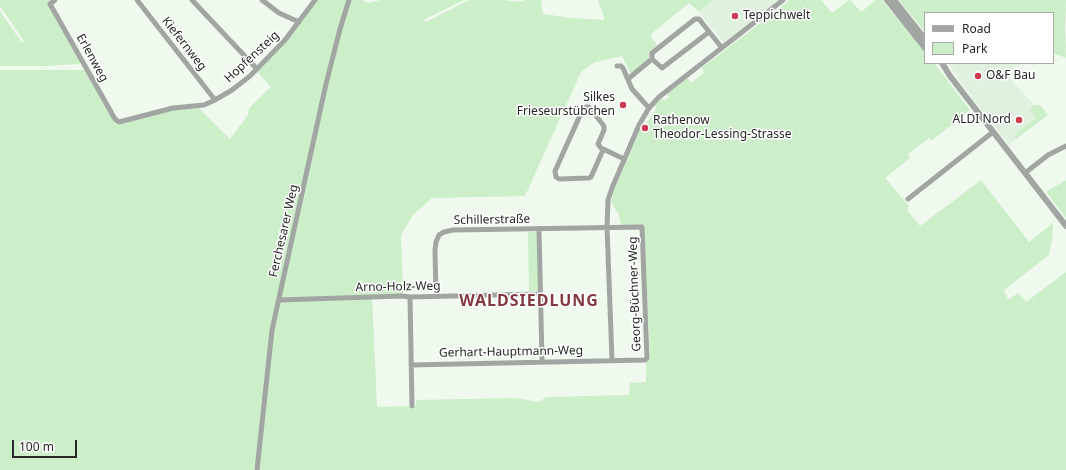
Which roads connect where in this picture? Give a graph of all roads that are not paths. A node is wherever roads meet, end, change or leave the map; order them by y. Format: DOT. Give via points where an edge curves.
graph roads {
  1 [pos="55,0"];
  2 [pos="138,0"];
  3 [pos="192,0"];
  4 [pos="262,0"];
  5 [pos="315,0"];
  6 [pos="349,0"];
  7 [pos="783,0"];
  8 [pos="887,0"];
  9 [pos="894,0"];
  10 [pos="299,22"];
  11 [pos="709,32"];
  12 [pos="924,38"];
  13 [pos="924,47"];
  14 [pos="722,48"];
  15 [pos="652,59"];
  16 [pos="939,64"];
  17 [pos="942,64"];
  18 [pos="617,66"];
  19 [pos="257,69"];
  20 [pos="946,71"];
  21 [pos="628,79"];
  22 [pos="215,100"];
  23 [pos="649,108"];
  24 [pos="116,121"];
  25 [pos="993,132"];
  26 [pos="1066,146"];
  27 [pos="603,150"];
  28 [pos="624,159"];
  29 [pos="1025,173"];
  30 [pos="908,199"];
  31 [pos="1066,226"];
  32 [pos="607,227"];
  33 [pos="539,229"];
  34 [pos="540,294"];
  35 [pos="436,296"];
  36 [pos="410,297"];
  37 [pos="279,300"];
  38 [pos="612,360"];
  39 [pos="542,362"];
  40 [pos="411,365"];
  41 [pos="412,406"];
  42 [pos="257,470"];
  1 -- 24 [label="street, Erlenweg" via="50,4"];
  2 -- 22 [label="street, Kiefernweg"];
  3 -- 19 [label="street"];
  4 -- 10 [label="street" via="279,13"];
  5 -- 10 [label="street, Hopfensteig"];
  6 -- 37 [label="street, Ferchesarer Weg" via="326,84"];
  7 -- 14 [label="street"];
  8 -- 13 [label="street"];
  9 -- 12 [label="street"];
  10 -- 19 [label="street, Hopfensteig"];
  11 -- 14 [label="street"];
  11 -- 15 [label="street" via="662,68"];
  11 -- 15 [label="street" via="699,19 695,18 652,52"];
  14 -- 23 [label="street" via="659,97"];
  15 -- 21 [label="street"];
  16 -- 20 [label="street"];
  17 -- 20 [label="street"];
  18 -- 21 [label="street" via="622,66"];
  19 -- 22 [label="street, Hopfensteig" via="242,83"];
  20 -- 25 [label="street"];
  21 -- 23 [label="street" via="632,89"];
  22 -- 24 [label="street, Hopfensteig" via="200,106 172,108"];
  23 -- 28 [label="street"];
  25 -- 29 [label="street"];
  25 -- 30 [label="street"];
  26 -- 29 [label="street" via="1048,155"];
  27 -- 27 [label="street" via="591,177 559,179 556,176 582,111 586,107 589,107 604,126 598,144"];
  27 -- 28 [label="street"];
  28 -- 32 [label="street" via="608,200"];
  29 -- 31 [label="street"];
  32 -- 33 [label="street, Schillerstraße"];
  32 -- 38 [label="street"];
  32 -- 38 [label="street, Georg-Büchner-Weg" via="642,227 648,354 645,360"];
  33 -- 34 [label="street"];
  33 -- 35 [label="street, Schillerstraße" via="453,230 439,235 435,250"];
  34 -- 35 [label="street, Arno-Holz-Weg"];
  34 -- 39 [label="street"];
  35 -- 36 [label="street, Arno-Holz-Weg"];
  36 -- 37 [label="street, Arno-Holz-Weg"];
  36 -- 40 [label="street"];
  37 -- 42 [label="street, Ferchesarer Weg" via="270,340"];
  38 -- 39 [label="street, Gerhart-Hauptmann-Weg"];
  39 -- 40 [label="street, Gerhart-Hauptmann-Weg"];
  40 -- 41 [label="street"];
}
